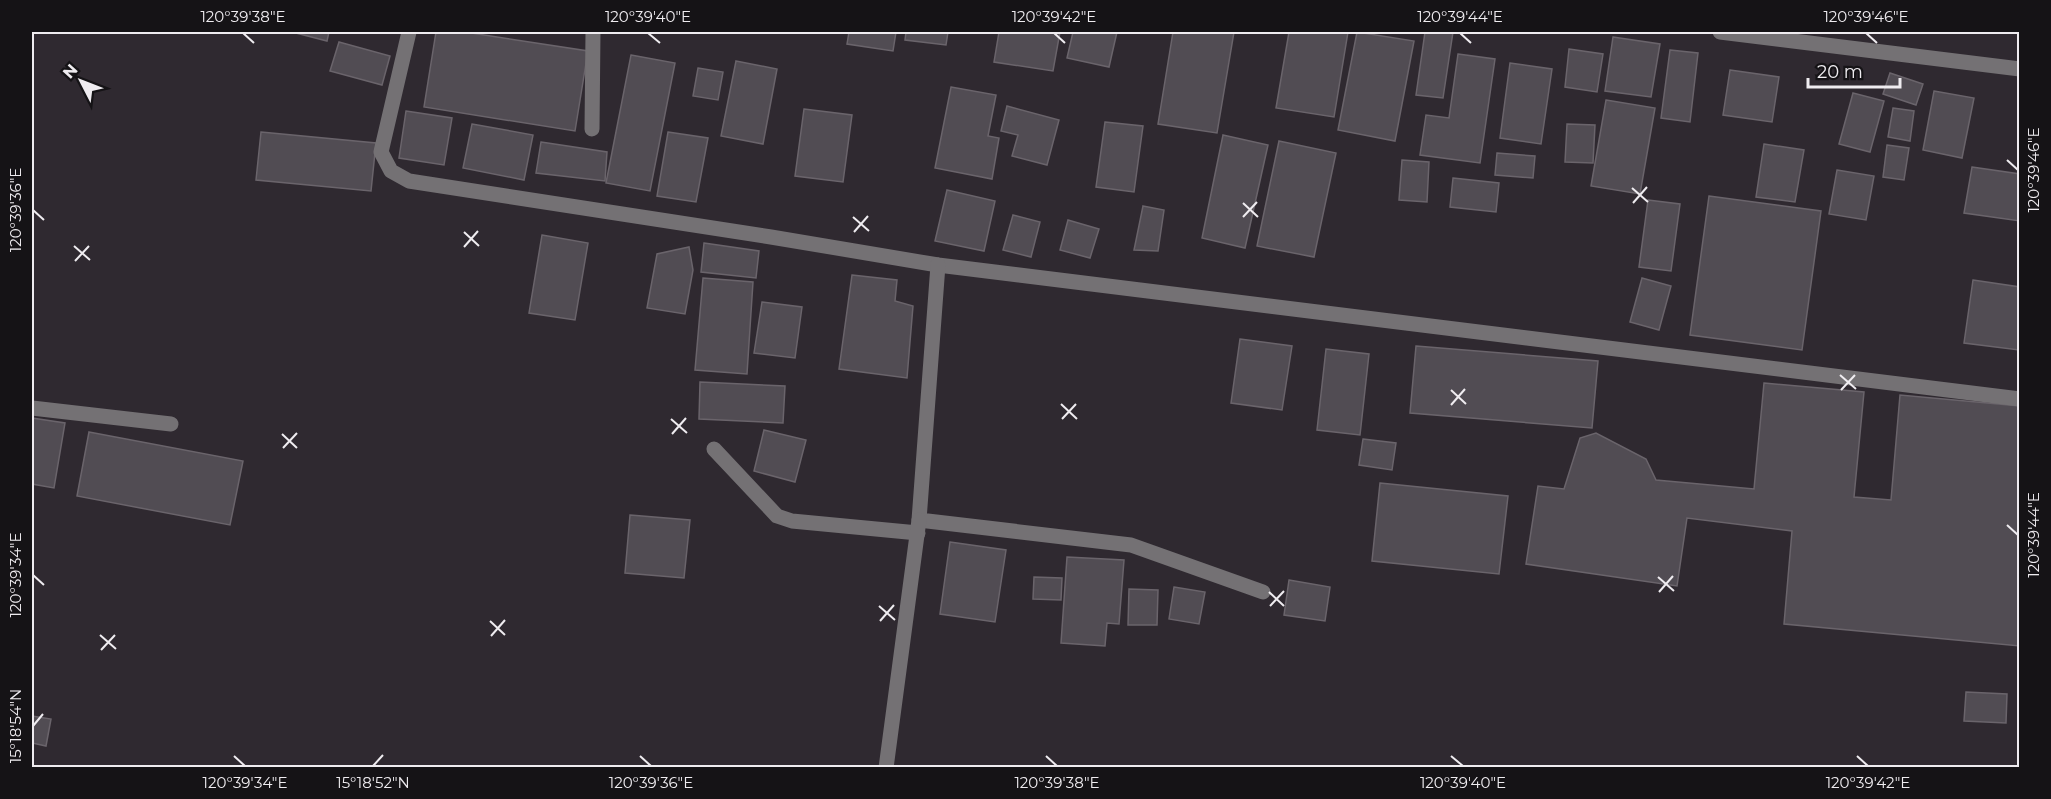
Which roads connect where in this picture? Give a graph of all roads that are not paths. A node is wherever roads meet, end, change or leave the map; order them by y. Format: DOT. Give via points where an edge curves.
graph roads {
  1 [pos="409,32"];
  2 [pos="593,32"];
  3 [pos="1720,32"];
  4 [pos="1759,34"];
  5 [pos="1828,39"];
  6 [pos="2019,69"];
  7 [pos="592,129"];
  8 [pos="938,265"];
  9 [pos="2019,399"];
  10 [pos="32,408"];
  11 [pos="171,424"];
  12 [pos="714,449"];
  13 [pos="918,526"];
  14 [pos="1263,592"];
  15 [pos="886,768"];
  1 -- 8 [label="street" via="381,152 391,171 409,181"];
  2 -- 7 [label="street"];
  3 -- 4 [label="street"];
  4 -- 5 [label="street"];
  5 -- 6 [label="street"];
  8 -- 9 [label="street"];
  8 -- 13 [label="street"];
  10 -- 11 [label="street"];
  12 -- 13 [label="street" via="777,516 792,521"];
  13 -- 14 [label="street" via="1131,545"];
  13 -- 15 [label="street"];
}
